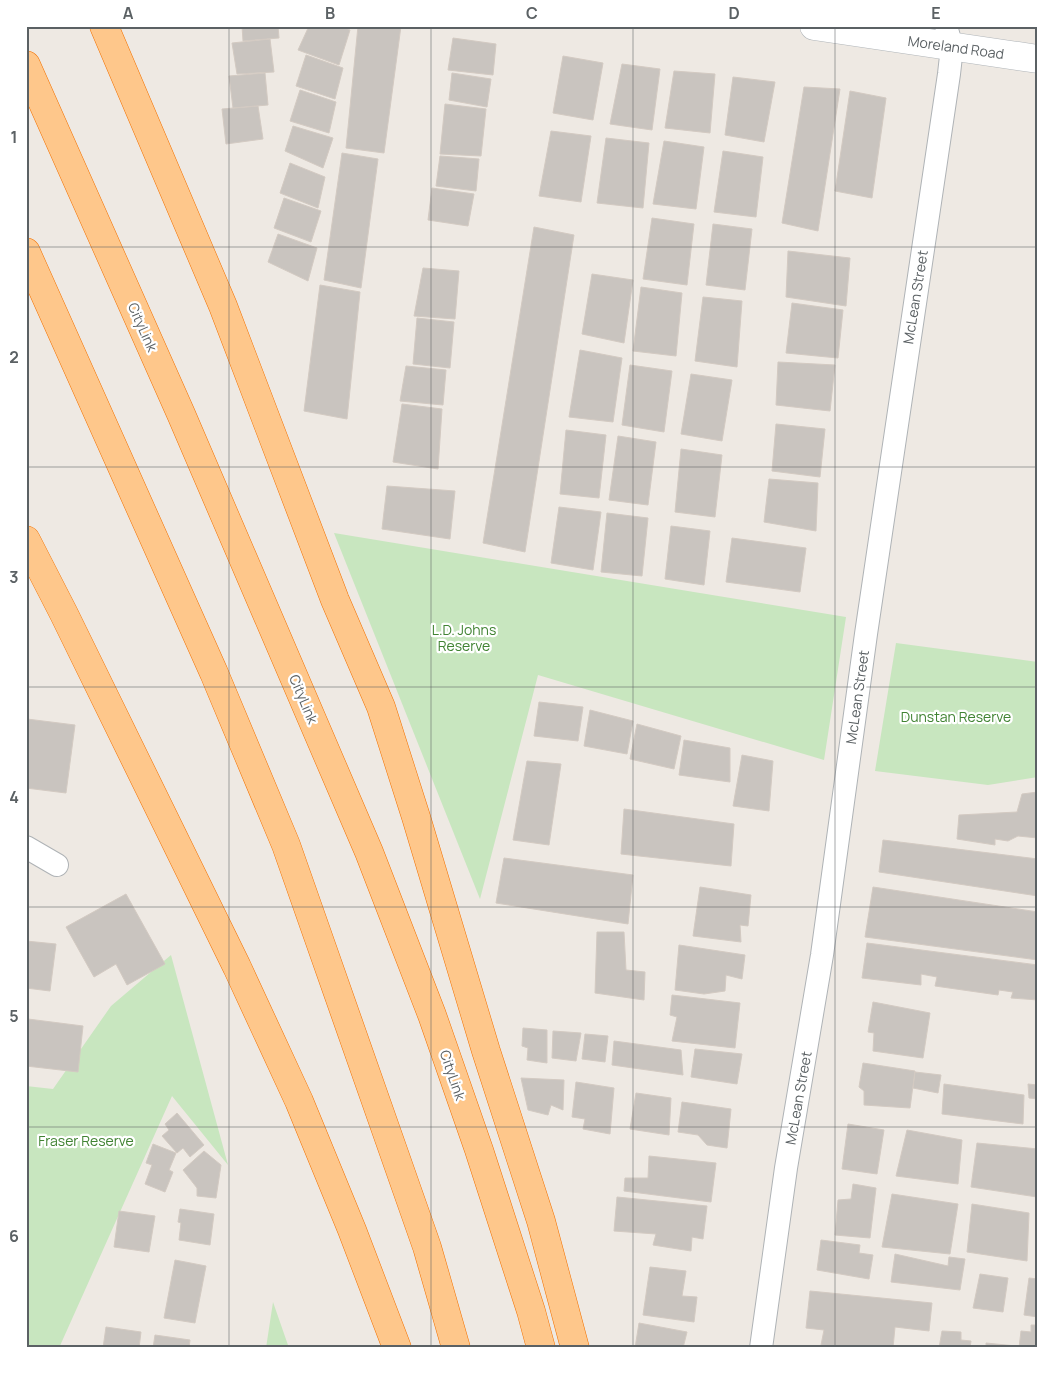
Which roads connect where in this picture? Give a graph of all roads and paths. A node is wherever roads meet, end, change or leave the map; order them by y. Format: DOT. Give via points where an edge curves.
graph roads {
  1 [pos="814,26"];
  2 [pos="111,34"];
  3 [pos="949,36"];
  4 [pos="1038,59"];
  5 [pos="26,65"];
  6 [pos="26,252"];
  7 [pos="26,540"];
  8 [pos="26,847"];
  9 [pos="57,865"];
  10 [pos="397,1348"];
  11 [pos="456,1348"];
  12 [pos="541,1348"];
  13 [pos="575,1348"];
  14 [pos="761,1348"];
  1 -- 3 [label="main road, Moreland Road"];
  2 -- 13 [label="highway" via="223,306 335,600 381,707 541,1221"];
  3 -- 4 [label="main road, Moreland Road"];
  3 -- 14 [label="street, McLean Street" via="949,74 822,955 786,1168"];
  5 -- 12 [label="highway, CityLink" via="181,414 369,852 479,1150"];
  6 -- 11 [label="highway" via="214,673 286,845 427,1247"];
  7 -- 10 [label="highway" via="237,967 299,1101"];
  8 -- 9 [label="street"];
}
